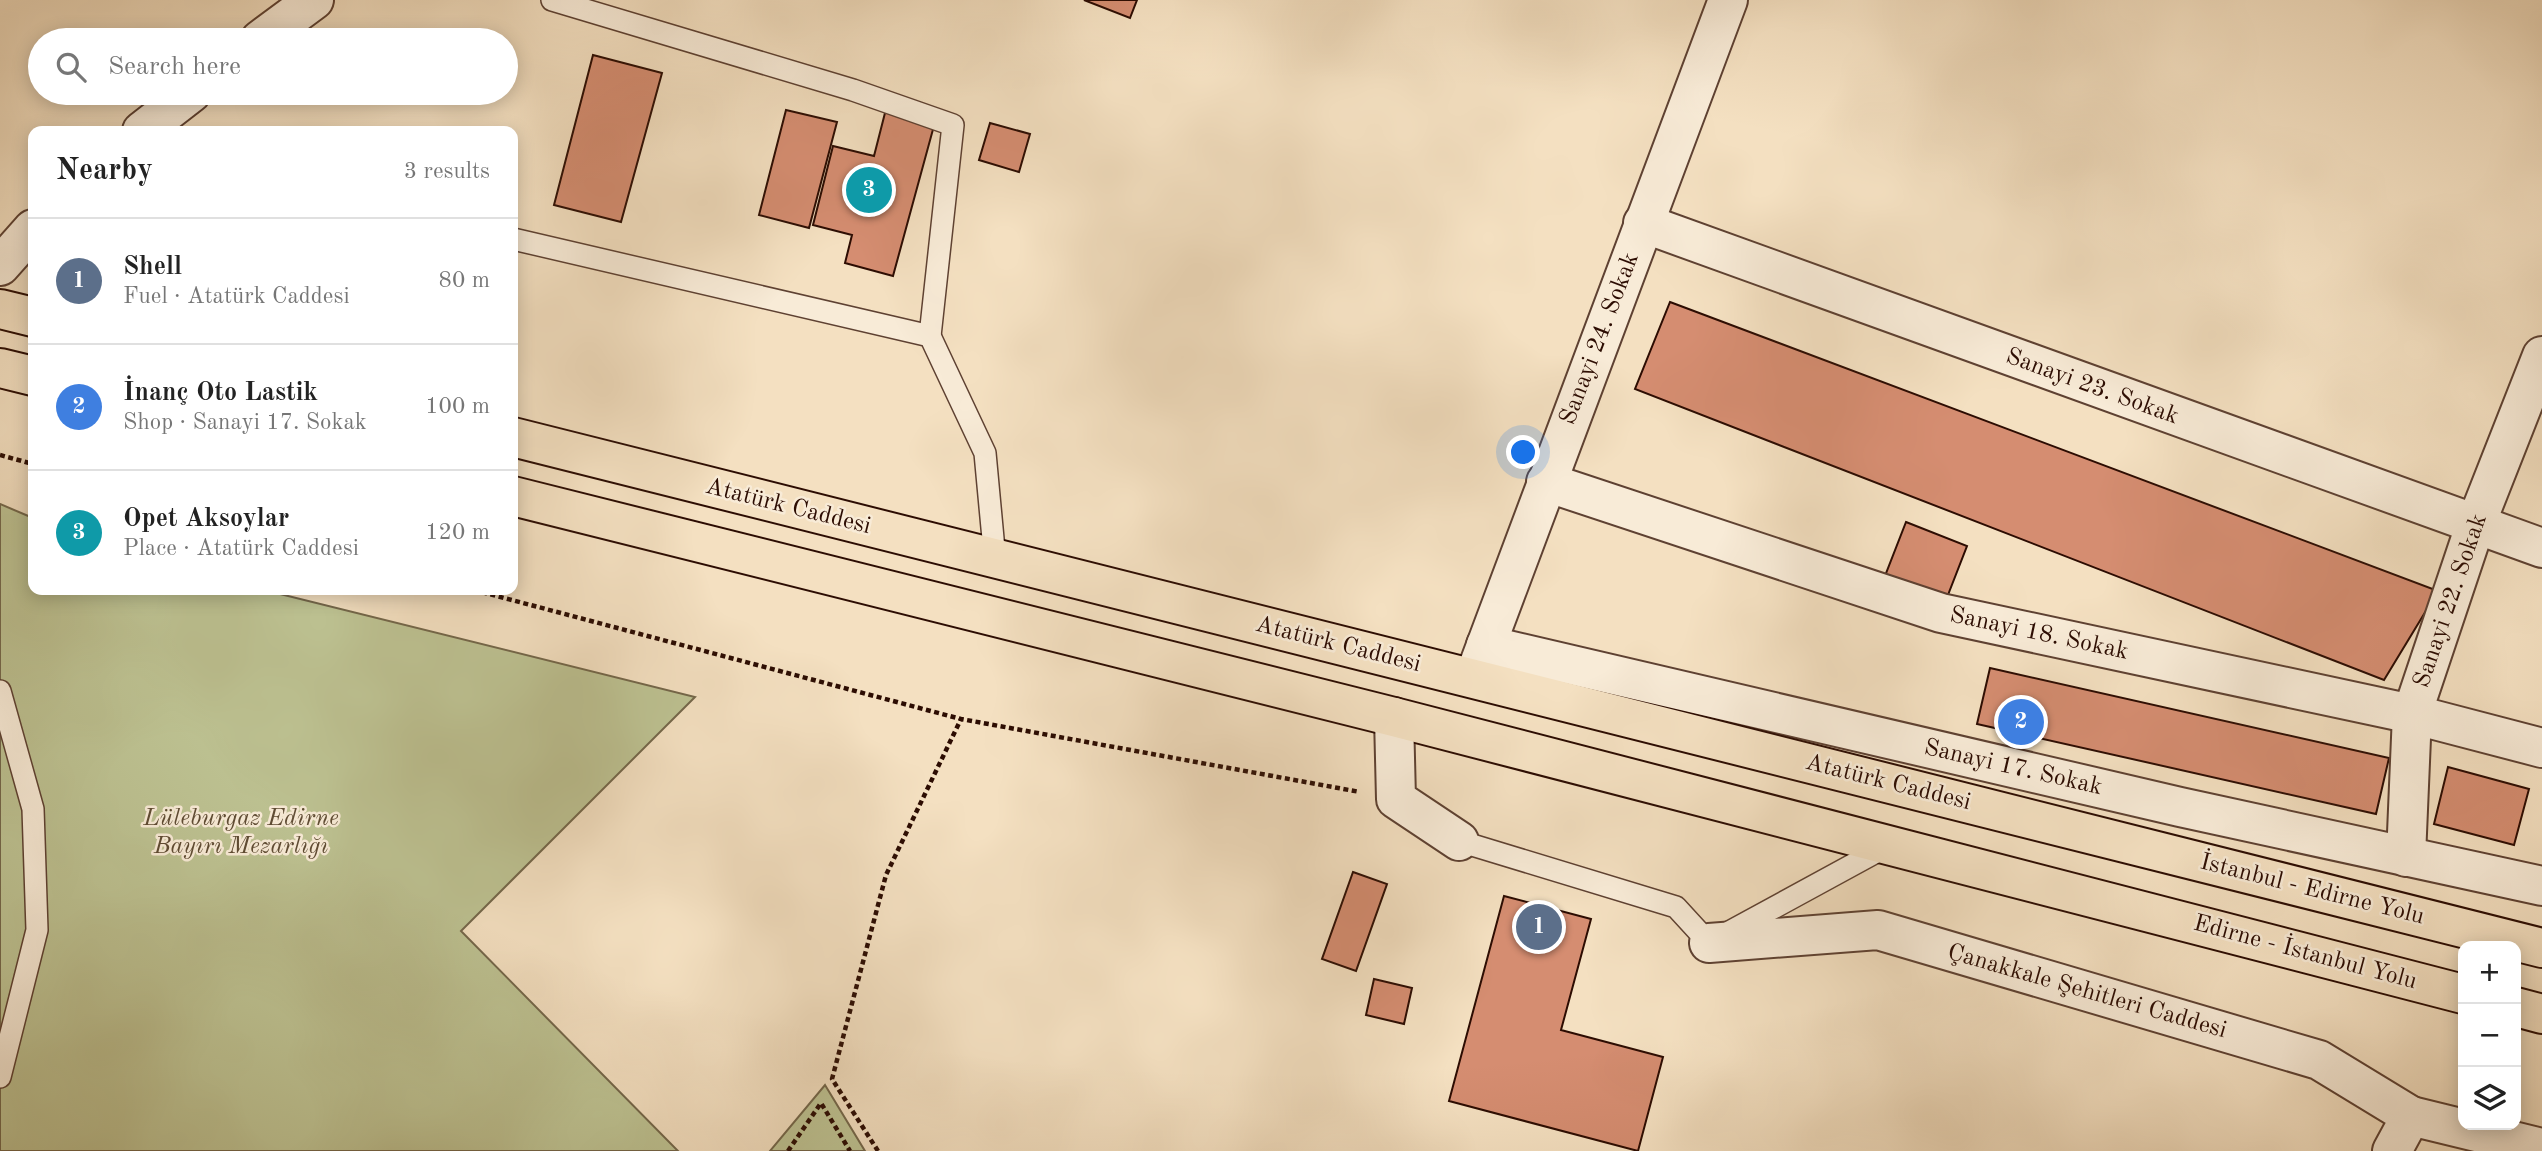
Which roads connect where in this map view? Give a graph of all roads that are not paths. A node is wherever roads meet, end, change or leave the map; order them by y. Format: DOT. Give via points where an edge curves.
graph roads {
  1 [pos="314,0"];
  2 [pos="552,0"];
  3 [pos="1728,0"];
  4 [pos="276,28"];
  5 [pos="176,105"];
  6 [pos="148,126"];
  7 [pos="1643,223"];
  8 [pos="28,235"];
  9 [pos="518,240"];
  10 [pos="0,266"];
  11 [pos="0,309"];
  12 [pos="28,316"];
  13 [pos="930,336"];
  14 [pos="2542,356"];
  15 [pos="0,368"];
  16 [pos="28,375"];
  17 [pos="518,438"];
  18 [pos="1546,482"];
  19 [pos="518,497"];
  20 [pos="2476,526"];
  21 [pos="2542,548"];
  22 [pos="995,560"];
  23 [pos="1480,662"];
  24 [pos="0,691"];
  25 [pos="2412,713"];
  26 [pos="1394,717"];
  27 [pos="2542,748"];
  28 [pos="1459,841"];
  29 [pos="1889,845"];
  30 [pos="2163,852"];
  31 [pos="2406,857"];
  32 [pos="2542,886"];
  33 [pos="1709,943"];
  34 [pos="2542,948"];
  35 [pos="2458,993"];
  36 [pos="2521,1008"];
  37 [pos="2542,1014"];
  38 [pos="0,1077"];
  39 [pos="2411,1116"];
  40 [pos="2542,1148"];
  41 [pos="2392,1151"];
  1 -- 4 [label="street"];
  2 -- 13 [label="lane" via="853,90 953,125"];
  3 -- 7 [label="street, Sanayi 24. Sokak"];
  5 -- 6 [label="street"];
  7 -- 18 [label="street, Sanayi 24. Sokak"];
  7 -- 20 [label="street, Sanayi 23. Sokak"];
  8 -- 10 [label="street"];
  9 -- 13 [label="lane"];
  11 -- 12 [label="highway"];
  13 -- 22 [label="lane" via="985,453"];
  14 -- 20 [label="street, Sanayi 22. Sokak"];
  15 -- 16 [label="highway"];
  17 -- 22 [label="highway, Atatürk Caddesi"];
  18 -- 23 [label="street, Sanayi 24. Sokak"];
  18 -- 25 [label="street, Sanayi 18. Sokak" via="1941,613"];
  19 -- 26 [label="highway"];
  20 -- 21 [label="street, Sanayi 23. Sokak"];
  20 -- 25 [label="street, Sanayi 22. Sokak"];
  22 -- 23 [label="highway, Atatürk Caddesi"];
  23 -- 30 [label="highway, Atatürk Caddesi"];
  23 -- 31 [label="street, Sanayi 17. Sokak"];
  24 -- 38 [label="lane" via="33,809 37,930"];
  25 -- 27 [label="street, Sanayi 18. Sokak"];
  25 -- 31 [label="street, Sanayi 22. Sokak"];
  26 -- 28 [label="street" via="1396,799"];
  26 -- 29 [label="highway"];
  28 -- 33 [label="lane" via="1676,907"];
  29 -- 33 [label="lane"];
  29 -- 35 [label="highway, Edirne - İstanbul Yolu"];
  30 -- 34 [label="highway, İstanbul - Edirne Yolu"];
  31 -- 32 [label="street, Sanayi 17. Sokak"];
  33 -- 39 [label="street, Çanakkale Şehitleri Caddesi" via="1878,930 2319,1060"];
  36 -- 37 [label="highway"];
  39 -- 40 [label="street, Çanakkale Şehitleri Caddesi"];
  39 -- 41 [label="street"];
}
